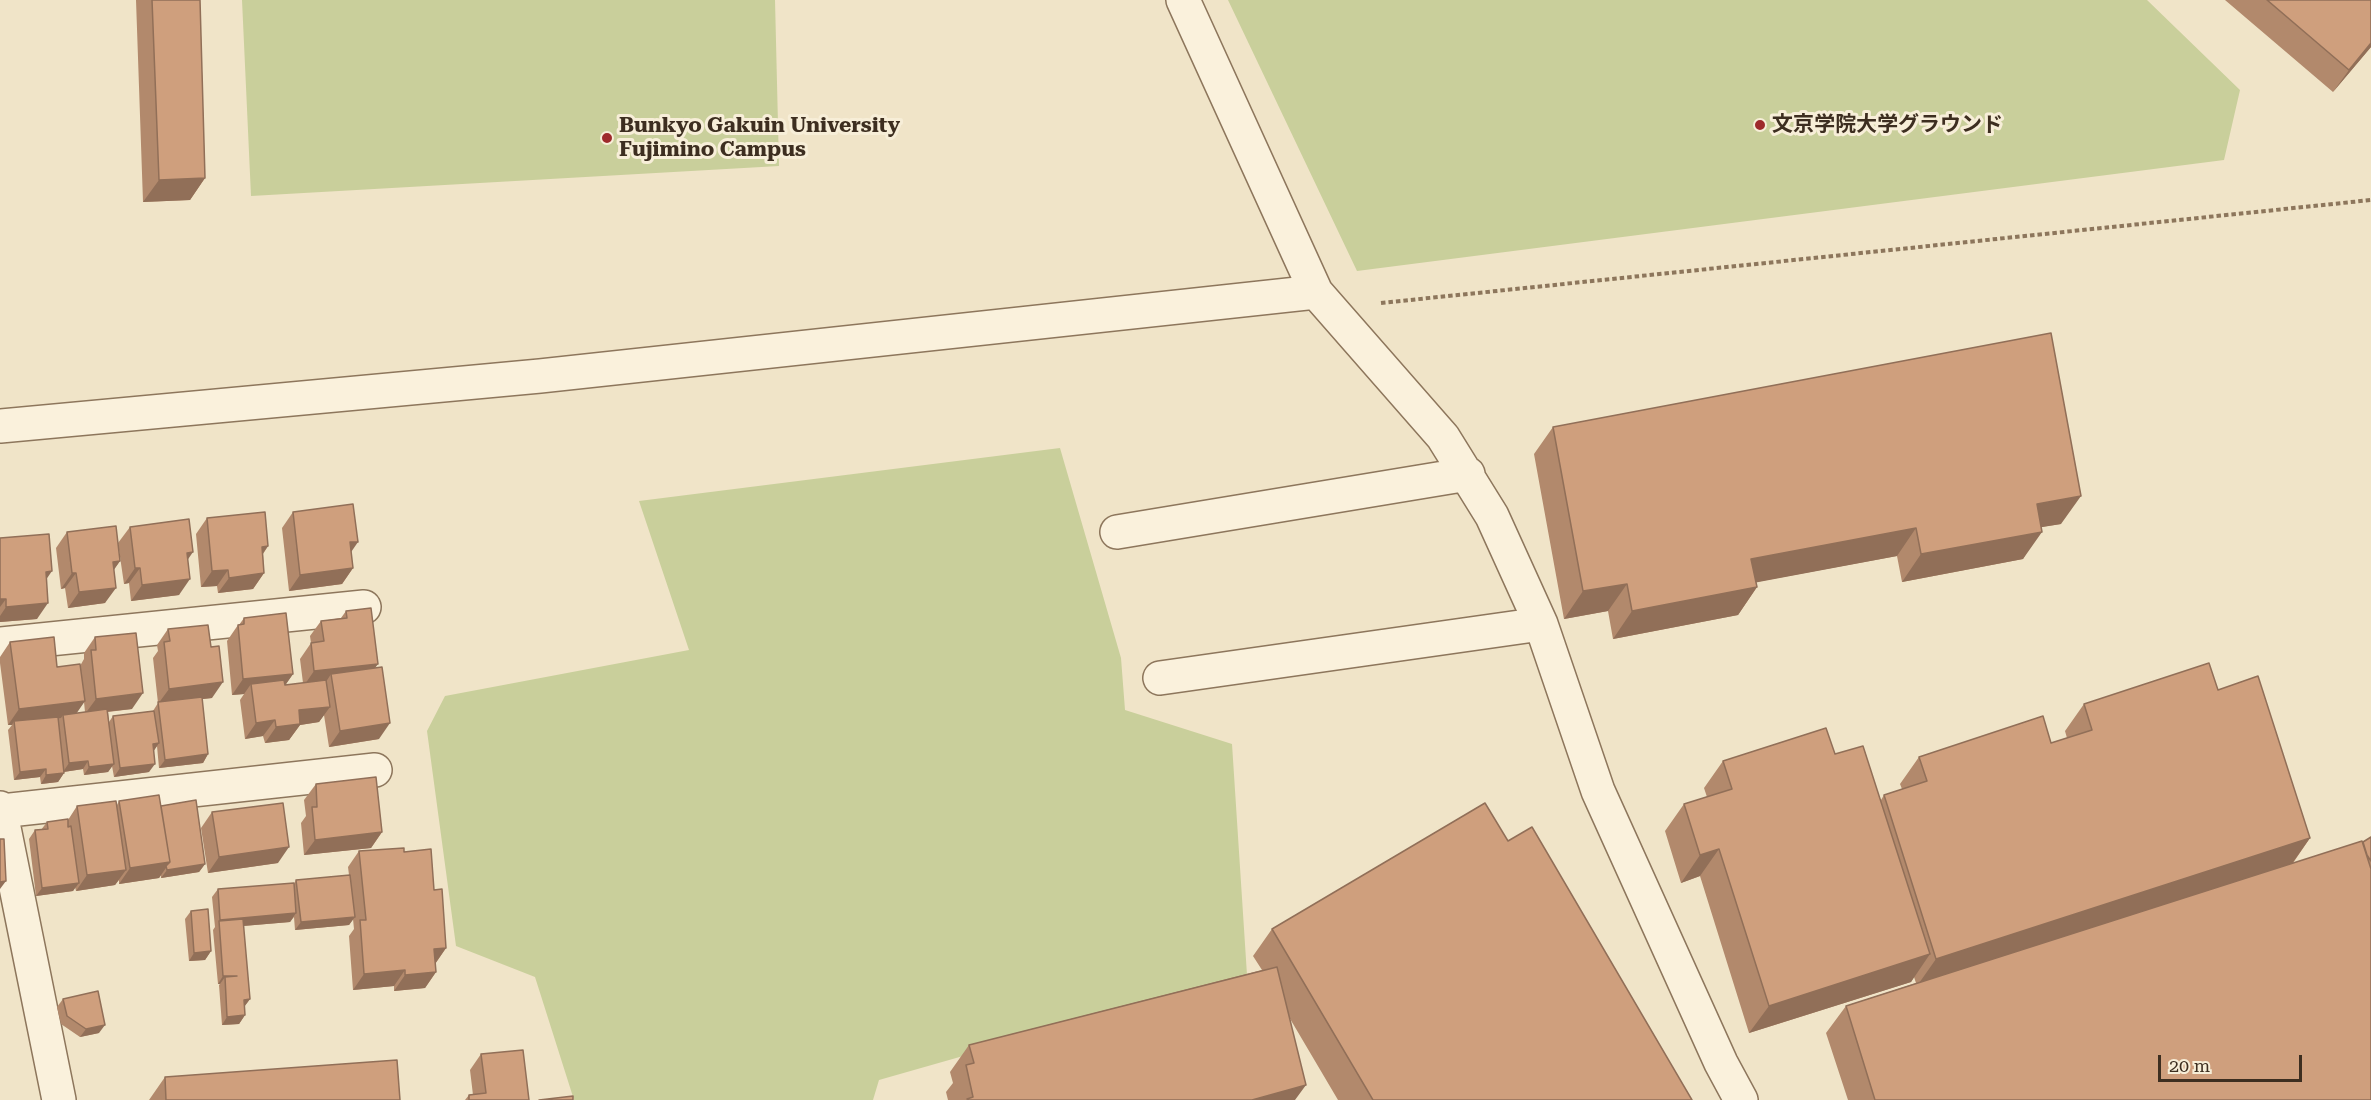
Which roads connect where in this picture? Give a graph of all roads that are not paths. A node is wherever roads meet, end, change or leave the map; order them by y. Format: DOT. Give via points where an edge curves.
graph roads {
  1 [pos="1183,0"];
  2 [pos="1323,300"];
  3 [pos="0,426"];
  4 [pos="1468,474"];
  5 [pos="1117,532"];
  6 [pos="364,607"];
  7 [pos="1540,624"];
  8 [pos="0,644"];
  9 [pos="1160,678"];
  10 [pos="375,770"];
  11 [pos="0,810"];
  12 [pos="60,1100"];
  13 [pos="1741,1100"];
  1 -- 2 [label="street"];
  2 -- 3 [label="street"];
  2 -- 4 [label="street" via="1443,437"];
  4 -- 5 [label="street"];
  4 -- 7 [label="street" via="1507,546"];
  6 -- 8 [label="street"];
  7 -- 9 [label="street"];
  7 -- 13 [label="street" via="1598,791 1720,1063"];
  10 -- 11 [label="street"];
  11 -- 12 [label="street"];
}
